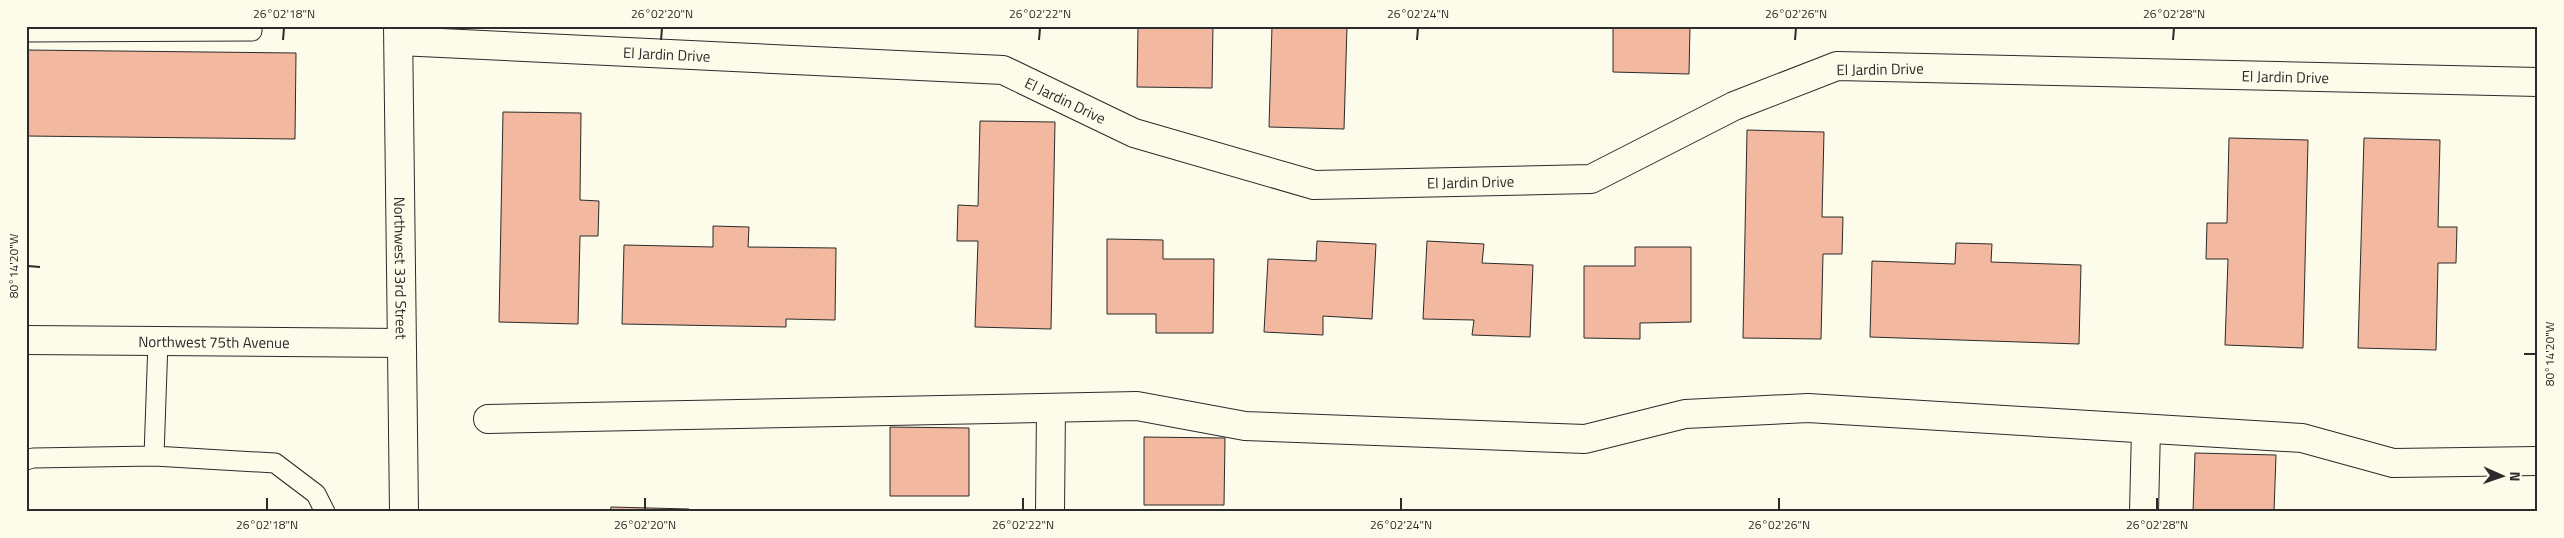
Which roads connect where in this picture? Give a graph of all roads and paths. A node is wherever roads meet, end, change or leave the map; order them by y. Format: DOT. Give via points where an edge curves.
graph roads {
  1 [pos="252,26"];
  2 [pos="128,29"];
  3 [pos="26,32"];
  4 [pos="399,34"];
  5 [pos="2538,82"];
  6 [pos="26,340"];
  7 [pos="158,341"];
  8 [pos="401,343"];
  9 [pos="1051,408"];
  10 [pos="488,419"];
  11 [pos="2146,429"];
  12 [pos="154,456"];
  13 [pos="26,460"];
  14 [pos="2538,462"];
  15 [pos="325,512"];
  16 [pos="404,512"];
  17 [pos="1050,512"];
  18 [pos="2144,512"];
  1 -- 2 [label="lane" via="252,31"];
  2 -- 3 [label="lane"];
  4 -- 5 [label="street, El Jardin Drive" via="1003,70 1134,133 1314,185 1591,179 1734,106 1837,66"];
  4 -- 8 [label="street, Northwest 33rd Street"];
  6 -- 7 [label="street, Northwest 75th Avenue"];
  7 -- 8 [label="street, Northwest 75th Avenue"];
  7 -- 12 [label="lane"];
  8 -- 16 [label="street, Northwest 33rd Street"];
  9 -- 10 [label="street"];
  9 -- 11 [label="street" via="1137,406 1245,426 1585,439 1685,414 1808,408"];
  9 -- 17 [label="street"];
  11 -- 14 [label="street" via="2302,438 2393,463"];
  11 -- 18 [label="street"];
  12 -- 13 [label="lane"];
  12 -- 15 [label="lane" via="275,463 316,494"];
}
